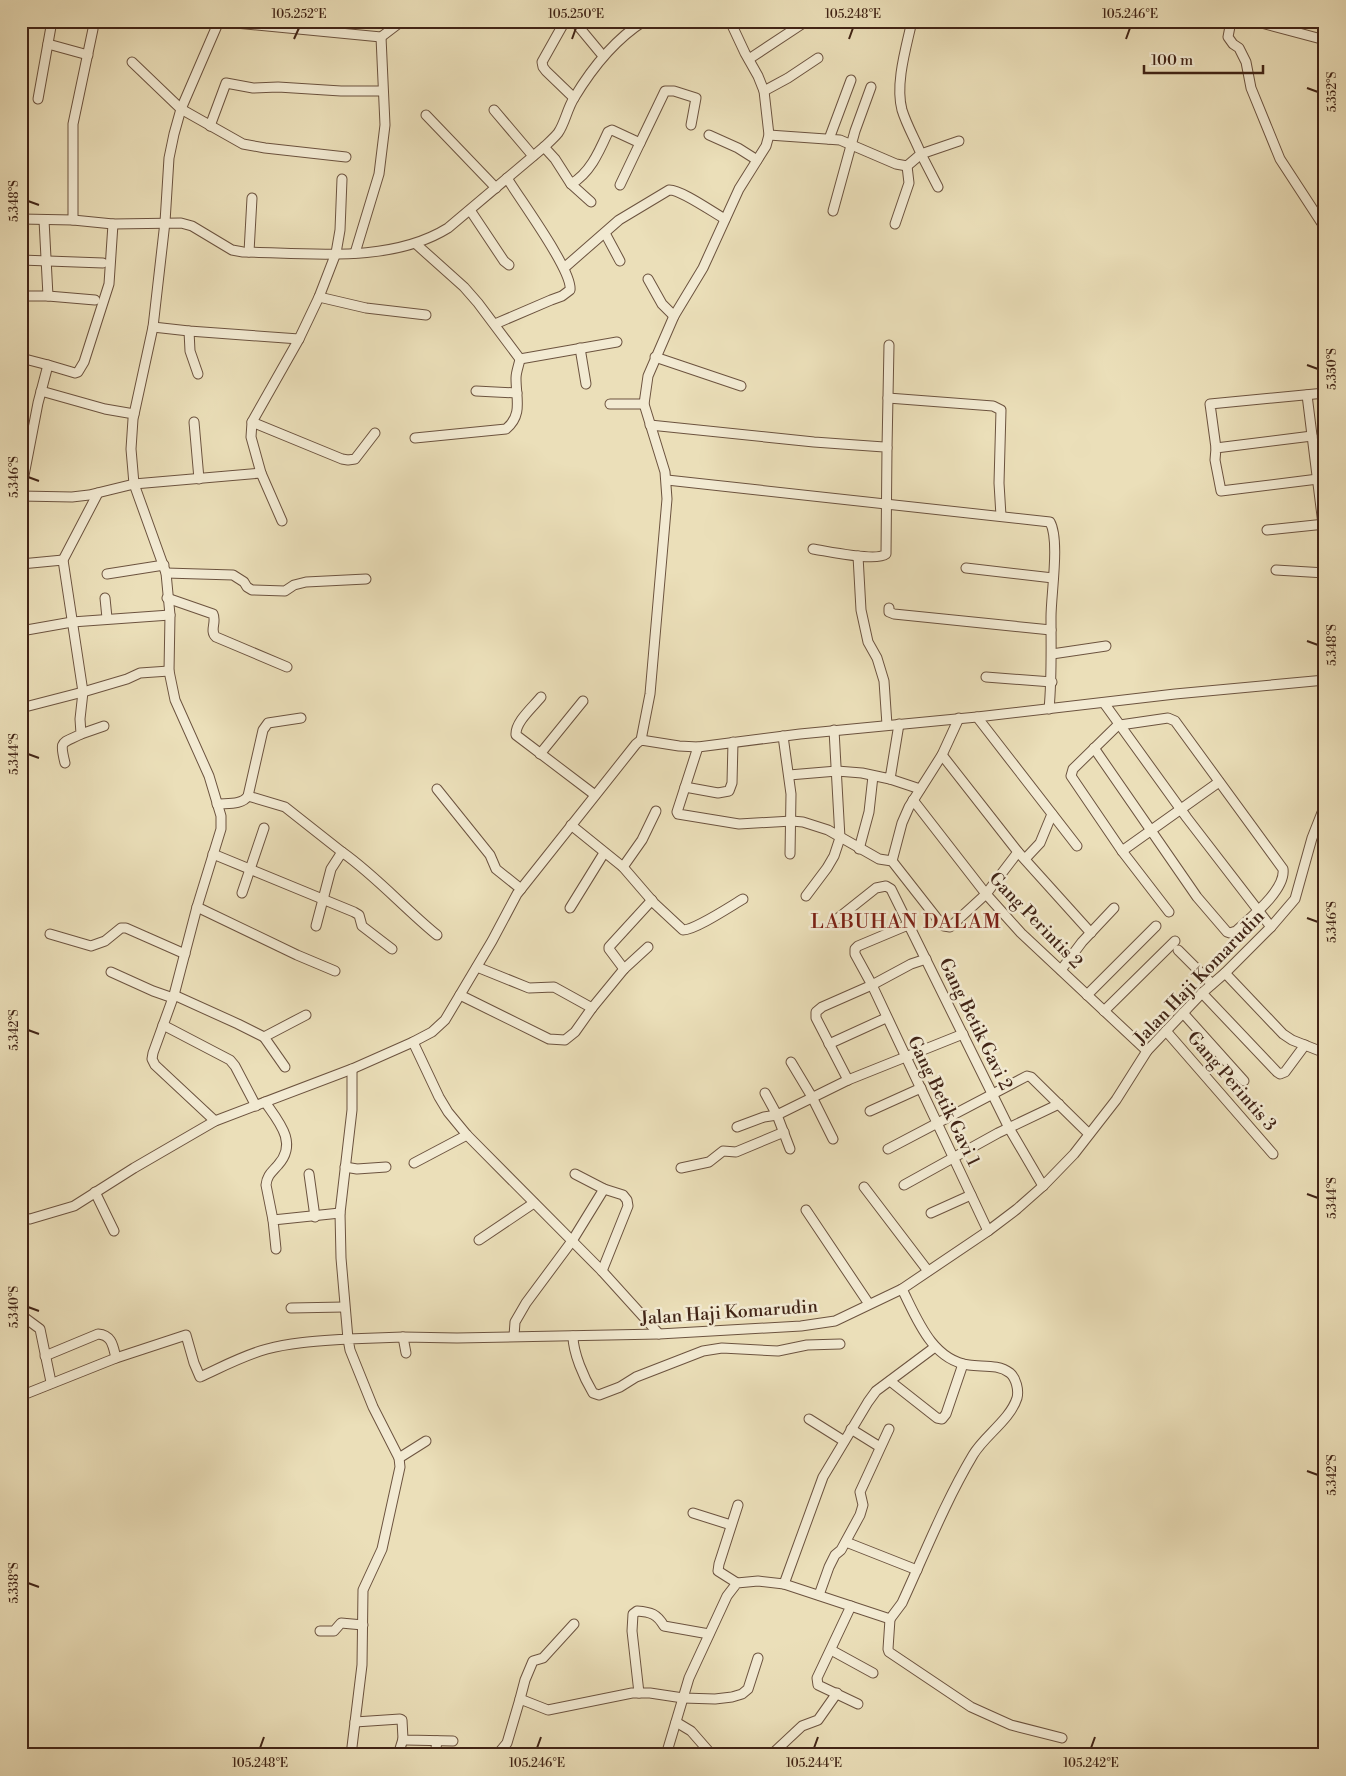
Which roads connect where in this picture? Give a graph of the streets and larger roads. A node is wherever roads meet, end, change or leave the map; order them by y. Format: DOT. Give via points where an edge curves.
graph roads {
  1 [pos="52,21"];
  2 [pos="89,21"];
  3 [pos="402,21"];
  4 [pos="565,21"];
  5 [pos="574,21"];
  6 [pos="644,21"];
  7 [pos="730,21"];
  8 [pos="912,21"];
  9 [pos="1231,21"];
  10 [pos="1254,21"];
  11 [pos="218,22"];
  12 [pos="805,22"];
  13 [pos="1278,24"];
  14 [pos="381,37"];
  15 [pos="1325,40"];
  16 [pos="48,44"];
  17 [pos="88,55"];
  18 [pos="603,56"];
  19 [pos="818,58"];
  20 [pos="749,60"];
  21 [pos="132,62"];
  22 [pos="851,80"];
  23 [pos="871,87"];
  24 [pos="382,90"];
  25 [pos="764,91"];
  26 [pos="574,98"];
  27 [pos="38,99"];
  28 [pos="181,109"];
  29 [pos="494,110"];
  30 [pos="426,115"];
  31 [pos="691,125"];
  32 [pos="210,126"];
  33 [pos="709,135"];
  34 [pos="768,135"];
  35 [pos="829,139"];
  36 [pos="959,141"];
  37 [pos="640,143"];
  38 [pos="852,144"];
  39 [pos="544,147"];
  40 [pos="921,154"];
  41 [pos="534,156"];
  42 [pos="346,157"];
  43 [pos="757,160"];
  44 [pos="908,166"];
  45 [pos="507,178"];
  46 [pos="342,179"];
  47 [pos="571,184"];
  48 [pos="620,185"];
  49 [pos="938,187"];
  50 [pos="496,188"];
  51 [pos="252,198"];
  52 [pos="591,202"];
  53 [pos="470,210"];
  54 [pos="833,211"];
  55 [pos="726,219"];
  56 [pos="21,220"];
  57 [pos="44,220"];
  58 [pos="72,220"];
  59 [pos="165,222"];
  60 [pos="113,224"];
  61 [pos="895,224"];
  62 [pos="1325,228"];
  63 [pos="605,233"];
  64 [pos="416,244"];
  65 [pos="249,252"];
  66 [pos="355,253"];
  67 [pos="336,254"];
  68 [pos="21,260"];
  69 [pos="47,261"];
  70 [pos="620,261"];
  71 [pos="103,263"];
  72 [pos="509,265"];
  73 [pos="564,268"];
  74 [pos="648,279"];
  75 [pos="21,296"];
  76 [pos="48,296"];
  77 [pos="319,297"];
  78 [pos="95,300"];
  79 [pos="426,315"];
  80 [pos="674,316"];
  81 [pos="495,324"];
  82 [pos="153,326"];
  83 [pos="189,332"];
  84 [pos="299,339"];
  85 [pos="616,342"];
  86 [pos="889,345"];
  87 [pos="580,348"];
  88 [pos="655,357"];
  89 [pos="21,358"];
  90 [pos="520,359"];
  91 [pos="48,365"];
  92 [pos="198,374"];
  93 [pos="586,384"];
  94 [pos="740,386"];
  95 [pos="476,391"];
  96 [pos="41,392"];
  97 [pos="517,393"];
  98 [pos="1325,393"];
  99 [pos="1307,395"];
  100 [pos="888,398"];
  101 [pos="610,404"];
  102 [pos="644,404"];
  103 [pos="134,414"];
  104 [pos="194,422"];
  105 [pos="252,422"];
  106 [pos="650,425"];
  107 [pos="375,433"];
  108 [pos="1312,436"];
  109 [pos="415,438"];
  110 [pos="887,448"];
  111 [pos="1216,448"];
  112 [pos="261,473"];
  113 [pos="198,479"];
  114 [pos="1318,479"];
  115 [pos="667,480"];
  116 [pos="134,484"];
  117 [pos="21,491"];
  118 [pos="98,492"];
  119 [pos="21,496"];
  120 [pos="887,504"];
  121 [pos="1001,516"];
  122 [pos="282,521"];
  123 [pos="1324,524"];
  124 [pos="1268,530"];
  125 [pos="813,549"];
  126 [pos="858,556"];
  127 [pos="63,560"];
  128 [pos="21,564"];
  129 [pos="966,568"];
  130 [pos="165,569"];
  131 [pos="1276,570"];
  132 [pos="1325,573"];
  133 [pos="107,574"];
  134 [pos="1053,578"];
  135 [pos="366,579"];
  136 [pos="105,598"];
  137 [pos="168,598"];
  138 [pos="889,608"];
  139 [pos="170,615"];
  140 [pos="107,618"];
  141 [pos="72,622"];
  142 [pos="21,630"];
  143 [pos="1051,630"];
  144 [pos="1106,646"];
  145 [pos="1052,654"];
  146 [pos="287,668"];
  147 [pos="169,671"];
  148 [pos="986,677"];
  149 [pos="1325,680"];
  150 [pos="1052,682"];
  151 [pos="83,692"];
  152 [pos="541,697"];
  153 [pos="583,701"];
  154 [pos="1104,703"];
  155 [pos="21,708"];
  156 [pos="1049,709"];
  157 [pos="301,718"];
  158 [pos="959,718"];
  159 [pos="977,718"];
  160 [pos="887,724"];
  161 [pos="899,724"];
  162 [pos="1120,724"];
  163 [pos="104,726"];
  164 [pos="834,730"];
  165 [pos="81,734"];
  166 [pos="783,736"];
  167 [pos="641,740"];
  168 [pos="733,742"];
  169 [pos="698,747"];
  170 [pos="1094,748"];
  171 [pos="540,754"];
  172 [pos="942,755"];
  173 [pos="65,763"];
  174 [pos="837,771"];
  175 [pos="789,776"];
  176 [pos="873,776"];
  177 [pos="890,778"];
  178 [pos="1219,782"];
  179 [pos="685,787"];
  180 [pos="437,788"];
  181 [pos="920,788"];
  182 [pos="248,796"];
  183 [pos="595,796"];
  184 [pos="913,800"];
  185 [pos="218,804"];
  186 [pos="1325,805"];
  187 [pos="1180,808"];
  188 [pos="656,811"];
  189 [pos="1052,814"];
  190 [pos="792,821"];
  191 [pos="570,825"];
  192 [pos="264,828"];
  193 [pos="1151,829"];
  194 [pos="840,838"];
  195 [pos="1077,846"];
  196 [pos="859,849"];
  197 [pos="1122,850"];
  198 [pos="342,852"];
  199 [pos="1018,852"];
  200 [pos="604,853"];
  201 [pos="213,854"];
  202 [pos="790,854"];
  203 [pos="1024,859"];
  204 [pos="892,861"];
  205 [pos="623,867"];
  206 [pos="249,869"];
  207 [pos="521,889"];
  208 [pos="242,893"];
  209 [pos="986,894"];
  210 [pos="806,896"];
  211 [pos="743,898"];
  212 [pos="324,900"];
  213 [pos="652,900"];
  214 [pos="197,907"];
  215 [pos="570,908"];
  216 [pos="1114,908"];
  217 [pos="1257,911"];
  218 [pos="1169,912"];
  219 [pos="837,919"];
  220 [pos="908,925"];
  221 [pos="316,926"];
  222 [pos="1156,926"];
  223 [pos="1271,927"];
  224 [pos="1092,933"];
  225 [pos="50,934"];
  226 [pos="437,935"];
  227 [pos="648,947"];
  228 [pos="392,949"];
  229 [pos="185,954"];
  230 [pos="926,959"];
  231 [pos="477,967"];
  232 [pos="624,969"];
  233 [pos="1061,970"];
  234 [pos="335,971"];
  235 [pos="111,972"];
  236 [pos="1226,973"];
  237 [pos="1212,984"];
  238 [pos="872,985"];
  239 [pos="1202,993"];
  240 [pos="460,995"];
  241 [pos="1087,995"];
  242 [pos="174,996"];
  243 [pos="592,1008"];
  244 [pos="1104,1011"];
  245 [pos="1183,1013"];
  246 [pos="306,1016"];
  247 [pos="886,1018"];
  248 [pos="163,1025"];
  249 [pos="1166,1030"];
  250 [pos="963,1034"];
  251 [pos="264,1037"];
  252 [pos="413,1042"];
  253 [pos="829,1044"];
  254 [pos="1305,1045"];
  255 [pos="1146,1051"];
  256 [pos="1325,1052"];
  257 [pos="905,1057"];
  258 [pos="791,1062"];
  259 [pos="286,1067"];
  260 [pos="352,1069"];
  261 [pos="848,1080"];
  262 [pos="1244,1080"];
  263 [pos="920,1088"];
  264 [pos="766,1093"];
  265 [pos="993,1094"];
  266 [pos="812,1097"];
  267 [pos="261,1104"];
  268 [pos="1059,1104"];
  269 [pos="870,1112"];
  270 [pos="777,1115"];
  271 [pos="215,1121"];
  272 [pos="937,1122"];
  273 [pos="737,1127"];
  274 [pos="1009,1128"];
  275 [pos="784,1132"];
  276 [pos="467,1134"];
  277 [pos="1089,1134"];
  278 [pos="832,1139"];
  279 [pos="790,1149"];
  280 [pos="888,1149"];
  281 [pos="1273,1154"];
  282 [pos="954,1158"];
  283 [pos="414,1163"];
  284 [pos="344,1167"];
  285 [pos="386,1168"];
  286 [pos="681,1168"];
  287 [pos="309,1174"];
  288 [pos="575,1174"];
  289 [pos="904,1185"];
  290 [pos="1043,1186"];
  291 [pos="864,1187"];
  292 [pos="604,1189"];
  293 [pos="95,1192"];
  294 [pos="971,1195"];
  295 [pos="534,1203"];
  296 [pos="806,1210"];
  297 [pos="340,1213"];
  298 [pos="931,1213"];
  299 [pos="315,1217"];
  300 [pos="21,1218"];
  301 [pos="273,1220"];
  302 [pos="114,1231"];
  303 [pos="988,1231"];
  304 [pos="479,1240"];
  305 [pos="572,1241"];
  306 [pos="276,1250"];
  307 [pos="602,1271"];
  308 [pos="928,1271"];
  309 [pos="902,1289"];
  310 [pos="869,1304"];
  311 [pos="344,1307"];
  312 [pos="291,1308"];
  313 [pos="21,1315"];
  314 [pos="659,1334"];
  315 [pos="514,1336"];
  316 [pos="573,1340"];
  317 [pos="840,1344"];
  318 [pos="349,1345"];
  319 [pos="935,1347"];
  320 [pos="45,1356"];
  321 [pos="116,1358"];
  322 [pos="963,1364"];
  323 [pos="890,1381"];
  324 [pos="51,1382"];
  325 [pos="22,1394"];
  326 [pos="809,1419"];
  327 [pos="851,1429"];
  328 [pos="889,1429"];
  329 [pos="426,1441"];
  330 [pos="844,1441"];
  331 [pos="880,1447"];
  332 [pos="399,1458"];
  333 [pos="738,1505"];
  334 [pos="693,1512"];
  335 [pos="731,1525"];
  336 [pos="846,1542"];
  337 [pos="917,1570"];
  338 [pos="737,1583"];
  339 [pos="784,1584"];
  340 [pos="819,1595"];
  341 [pos="851,1606"];
  342 [pos="890,1619"];
  343 [pos="574,1624"];
  344 [pos="363,1625"];
  345 [pos="320,1631"];
  346 [pos="709,1634"];
  347 [pos="831,1650"];
  348 [pos="758,1658"];
  349 [pos="873,1673"];
  350 [pos="638,1693"];
  351 [pos="837,1693"];
  352 [pos="683,1698"];
  353 [pos="520,1699"];
  354 [pos="858,1704"];
  355 [pos="355,1722"];
  356 [pos="676,1722"];
  357 [pos="1062,1738"];
  358 [pos="404,1739"];
  359 [pos="437,1741"];
  360 [pos="453,1741"];
  361 [pos="351,1755"];
  362 [pos="398,1755"];
  363 [pos="435,1755"];
  364 [pos="497,1755"];
  365 [pos="666,1755"];
  366 [pos="712,1755"];
  367 [pos="771,1755"];
  1 -- 16 [label="street"];
  2 -- 17 [label="street" via="94,29"];
  3 -- 14 [label="street"];
  4 -- 26 [label="street" via="542,62 546,71"];
  5 -- 18 [label="street"];
  6 -- 18 [label="street" via="629,30"];
  7 -- 20 [label="street"];
  8 -- 40 [label="street" via="902,65 900,101"];
  9 -- 62 [label="street" via="1228,37 1246,62 1251,88 1280,159"];
  10 -- 13 [label="street"];
  11 -- 14 [label="street"];
  11 -- 28 [label="street"];
  12 -- 20 [label="street"];
  13 -- 15 [label="street"];
  14 -- 24 [label="street"];
  16 -- 17 [label="street"];
  16 -- 27 [label="street"];
  17 -- 58 [label="street" via="73,124"];
  18 -- 26 [label="street"];
  19 -- 25 [label="street"];
  20 -- 25 [label="street"];
  21 -- 28 [label="street"];
  22 -- 35 [label="street"];
  23 -- 38 [label="street"];
  24 -- 32 [label="street" via="341,92 253,88 226,83"];
  24 -- 66 [label="street" via="386,125 379,174"];
  25 -- 34 [label="street"];
  26 -- 39 [label="street" via="558,133"];
  28 -- 32 [label="street"];
  28 -- 59 [label="street" via="169,158"];
  29 -- 41 [label="street"];
  30 -- 50 [label="street"];
  31 -- 37 [label="street" via="696,98 667,90"];
  32 -- 42 [label="street" via="243,144"];
  33 -- 43 [label="street"];
  34 -- 35 [label="street"];
  34 -- 43 [label="street" via="766,146"];
  35 -- 38 [label="street"];
  36 -- 40 [label="street"];
  37 -- 47 [label="street" via="609,130 589,168"];
  37 -- 48 [label="street"];
  38 -- 44 [label="street" via="896,164"];
  38 -- 54 [label="street"];
  39 -- 41 [label="street"];
  39 -- 47 [label="street"];
  40 -- 44 [label="street"];
  40 -- 49 [label="street"];
  41 -- 45 [label="street"];
  43 -- 55 [label="street"];
  44 -- 61 [label="street" via="909,183"];
  45 -- 50 [label="street"];
  45 -- 73 [label="street"];
  46 -- 67 [label="street"];
  47 -- 52 [label="street"];
  50 -- 53 [label="street"];
  51 -- 65 [label="street"];
  53 -- 64 [label="street" via="436,236"];
  53 -- 72 [label="street"];
  55 -- 63 [label="street" via="669,190"];
  55 -- 80 [label="street" via="703,268"];
  56 -- 57 [label="street"];
  57 -- 58 [label="street"];
  57 -- 69 [label="street"];
  58 -- 60 [label="street"];
  59 -- 60 [label="street"];
  59 -- 65 [label="street" via="192,226 232,250"];
  59 -- 82 [label="street"];
  60 -- 91 [label="street" via="109,284 82,367 78,372 71,372"];
  63 -- 70 [label="street"];
  63 -- 73 [label="street"];
  64 -- 66 [label="street"];
  64 -- 81 [label="street" via="464,287"];
  65 -- 67 [label="street"];
  66 -- 67 [label="street"];
  67 -- 77 [label="street"];
  68 -- 69 [label="street"];
  69 -- 71 [label="street"];
  69 -- 76 [label="street"];
  73 -- 81 [label="street" via="571,285 567,293"];
  74 -- 80 [label="street" via="662,304"];
  75 -- 76 [label="street"];
  76 -- 78 [label="street"];
  77 -- 79 [label="street" via="366,308"];
  77 -- 84 [label="street"];
  80 -- 88 [label="street"];
  81 -- 90 [label="street"];
  82 -- 83 [label="street"];
  82 -- 103 [label="street"];
  83 -- 84 [label="street"];
  83 -- 92 [label="street" via="190,351"];
  84 -- 105 [label="street"];
  85 -- 87 [label="street"];
  86 -- 100 [label="street"];
  87 -- 90 [label="street"];
  87 -- 93 [label="street"];
  88 -- 94 [label="street"];
  88 -- 102 [label="street"];
  89 -- 91 [label="street"];
  90 -- 97 [label="street"];
  91 -- 96 [label="street"];
  95 -- 97 [label="street"];
  96 -- 103 [label="street"];
  96 -- 117 [label="street"];
  97 -- 109 [label="street" via="517,416 506,429"];
  98 -- 99 [label="street"];
  99 -- 108 [label="street"];
  99 -- 111 [label="street" via="1210,404"];
  100 -- 110 [label="street"];
  100 -- 121 [label="street" via="994,406 1001,410"];
  101 -- 102 [label="street"];
  102 -- 106 [label="street"];
  103 -- 116 [label="street" via="131,449"];
  104 -- 113 [label="street"];
  105 -- 107 [label="street" via="348,460 357,457"];
  105 -- 112 [label="street" via="250,437"];
  106 -- 110 [label="street"];
  106 -- 115 [label="street"];
  108 -- 111 [label="street"];
  108 -- 114 [label="street"];
  110 -- 120 [label="street"];
  111 -- 114 [label="street" via="1221,491"];
  112 -- 113 [label="street"];
  112 -- 122 [label="street"];
  113 -- 116 [label="street"];
  114 -- 123 [label="street"];
  115 -- 120 [label="street"];
  115 -- 167 [label="street" via="650,694"];
  116 -- 118 [label="street"];
  116 -- 130 [label="street"];
  118 -- 119 [label="street" via="72,497"];
  118 -- 127 [label="street"];
  120 -- 121 [label="street"];
  120 -- 126 [label="street" via="886,554 881,557"];
  121 -- 134 [label="street" via="1050,522 1054,530"];
  123 -- 124 [label="street"];
  125 -- 126 [label="street"];
  126 -- 160 [label="street" via="861,610 868,642 884,681"];
  127 -- 128 [label="street"];
  127 -- 141 [label="street"];
  129 -- 134 [label="street"];
  130 -- 133 [label="street"];
  130 -- 135 [label="street" via="233,575 252,590 285,591 306,582"];
  130 -- 137 [label="street"];
  131 -- 132 [label="street"];
  134 -- 143 [label="street"];
  136 -- 140 [label="street"];
  137 -- 139 [label="street"];
  137 -- 146 [label="street" via="213,614 216,637"];
  138 -- 143 [label="street" via="894,614"];
  139 -- 140 [label="street"];
  139 -- 147 [label="street"];
  140 -- 141 [label="street"];
  141 -- 142 [label="street"];
  141 -- 151 [label="street"];
  143 -- 145 [label="street"];
  144 -- 145 [label="street"];
  145 -- 150 [label="street"];
  147 -- 151 [label="street" via="140,673"];
  147 -- 185 [label="street" via="175,700"];
  148 -- 150 [label="street"];
  149 -- 154 [label="street"];
  150 -- 156 [label="street"];
  151 -- 155 [label="street"];
  151 -- 165 [label="street"];
  152 -- 171 [label="street" via="516,732"];
  153 -- 171 [label="street"];
  154 -- 156 [label="street"];
  154 -- 162 [label="street"];
  156 -- 159 [label="street"];
  157 -- 182 [label="street" via="271,722 263,730"];
  158 -- 159 [label="street"];
  158 -- 161 [label="street"];
  158 -- 172 [label="street"];
  159 -- 189 [label="street"];
  160 -- 161 [label="street"];
  160 -- 164 [label="street"];
  161 -- 177 [label="street"];
  162 -- 170 [label="street"];
  162 -- 178 [label="street" via="1174,719"];
  162 -- 187 [label="street"];
  163 -- 165 [label="street"];
  164 -- 166 [label="street"];
  164 -- 174 [label="street"];
  165 -- 173 [label="street" via="63,744"];
  166 -- 168 [label="street"];
  166 -- 175 [label="street"];
  167 -- 169 [label="street"];
  167 -- 183 [label="street"];
  168 -- 169 [label="street"];
  168 -- 179 [label="street" via="729,791 718,793"];
  169 -- 179 [label="street"];
  170 -- 193 [label="street"];
  170 -- 197 [label="street" via="1070,776"];
  171 -- 183 [label="street"];
  172 -- 181 [label="street"];
  172 -- 199 [label="street"];
  174 -- 175 [label="street"];
  174 -- 176 [label="street"];
  174 -- 194 [label="street"];
  175 -- 190 [label="street"];
  176 -- 177 [label="street"];
  176 -- 196 [label="street" via="869,812"];
  177 -- 181 [label="street"];
  178 -- 187 [label="street"];
  178 -- 217 [label="street" via="1284,871 1273,894"];
  179 -- 190 [label="street" via="678,814 739,824"];
  180 -- 207 [label="street" via="490,855 496,869"];
  181 -- 184 [label="street"];
  182 -- 185 [label="street" via="241,802"];
  182 -- 198 [label="street" via="285,807"];
  183 -- 191 [label="street"];
  184 -- 204 [label="street" via="902,822"];
  184 -- 209 [label="street, Gang Perintis 2"];
  185 -- 201 [label="street" via="221,830"];
  186 -- 223 [label="street, Jalan Haji Komarudin" via="1295,899"];
  187 -- 193 [label="street"];
  187 -- 217 [label="street"];
  188 -- 205 [label="street" via="642,840"];
  189 -- 195 [label="street"];
  189 -- 203 [label="street" via="1040,843"];
  190 -- 194 [label="street" via="828,830"];
  190 -- 202 [label="street"];
  191 -- 200 [label="street"];
  191 -- 207 [label="street"];
  192 -- 206 [label="street"];
  193 -- 197 [label="street"];
  193 -- 217 [label="street" via="1197,896 1227,932 1236,931"];
  194 -- 196 [label="street"];
  194 -- 210 [label="street" via="827,868"];
  196 -- 204 [label="street"];
  197 -- 218 [label="street"];
  198 -- 212 [label="street" via="331,869"];
  198 -- 226 [label="street"];
  199 -- 203 [label="street"];
  199 -- 209 [label="street"];
  200 -- 205 [label="street"];
  200 -- 215 [label="street"];
  201 -- 206 [label="street"];
  201 -- 214 [label="street"];
  203 -- 224 [label="street"];
  204 -- 209 [label="street" via="944,926 950,927"];
  205 -- 213 [label="street"];
  206 -- 208 [label="street"];
  206 -- 212 [label="street"];
  207 -- 231 [label="street"];
  209 -- 233 [label="street, Gang Perintis 2"];
  211 -- 213 [label="street" via="686,930"];
  212 -- 221 [label="street"];
  212 -- 228 [label="street" via="359,915 362,926"];
  213 -- 232 [label="street" via="609,947"];
  214 -- 229 [label="street"];
  214 -- 234 [label="street"];
  216 -- 224 [label="street"];
  217 -- 223 [label="street"];
  219 -- 220 [label="street, Gang Betik Gavi 2" via="876,888 886,886 891,889"];
  220 -- 230 [label="street, Gang Betik Gavi 2"];
  220 -- 238 [label="street, Gang Betik Gavi 1" via="856,947 855,954"];
  222 -- 241 [label="street"];
  223 -- 236 [label="street, Jalan Haji Komarudin"];
  224 -- 233 [label="street"];
  225 -- 229 [label="street" via="91,946 126,928"];
  227 -- 232 [label="street"];
  229 -- 242 [label="street"];
  230 -- 238 [label="street"];
  230 -- 250 [label="street, Gang Betik Gavi 2"];
  231 -- 240 [label="street"];
  231 -- 243 [label="street" via="530,988 554,987"];
  232 -- 243 [label="street"];
  233 -- 241 [label="street, Gang Perintis 2"];
  235 -- 242 [label="street" via="153,991"];
  236 -- 237 [label="street, Jalan Haji Komarudin"];
  236 -- 254 [label="street" via="1283,1034"];
  237 -- 239 [label="street, Jalan Haji Komarudin"];
  237 -- 244 [label="street" via="1176,945"];
  238 -- 247 [label="street, Gang Betik Gavi 1"];
  238 -- 253 [label="street" via="816,1012"];
  239 -- 245 [label="street, Jalan Haji Komarudin"];
  239 -- 254 [label="street" via="1280,1074"];
  240 -- 243 [label="street" via="538,1034 559,1041 575,1032"];
  240 -- 252 [label="street" via="445,1020 432,1032"];
  241 -- 244 [label="street, Gang Perintis 2"];
  242 -- 248 [label="street"];
  242 -- 251 [label="street"];
  244 -- 255 [label="street, Gang Perintis 2"];
  245 -- 249 [label="street, Jalan Haji Komarudin"];
  245 -- 262 [label="street"];
  246 -- 251 [label="street"];
  247 -- 253 [label="street"];
  247 -- 257 [label="street, Gang Betik Gavi 1"];
  248 -- 267 [label="street" via="230,1060"];
  248 -- 271 [label="street" via="152,1060"];
  249 -- 255 [label="street, Jalan Haji Komarudin"];
  249 -- 281 [label="street, Gang Perintis 3"];
  250 -- 257 [label="street"];
  250 -- 265 [label="street, Gang Betik Gavi 2"];
  251 -- 259 [label="street"];
  252 -- 260 [label="street"];
  252 -- 276 [label="street" via="439,1097"];
  253 -- 261 [label="street"];
  254 -- 256 [label="street"];
  255 -- 277 [label="street, Jalan Haji Komarudin" via="1116,1100"];
  257 -- 261 [label="street"];
  257 -- 263 [label="street, Gang Betik Gavi 1"];
  258 -- 266 [label="street"];
  260 -- 267 [label="street"];
  260 -- 284 [label="street" via="352,1110"];
  261 -- 266 [label="street"];
  263 -- 269 [label="street"];
  263 -- 272 [label="street, Gang Betik Gavi 1"];
  264 -- 270 [label="street"];
  265 -- 268 [label="street" via="1028,1076"];
  265 -- 272 [label="street"];
  265 -- 274 [label="street, Gang Betik Gavi 2"];
  266 -- 270 [label="street"];
  266 -- 278 [label="street"];
  267 -- 271 [label="street"];
  267 -- 301 [label="street" via="276,1118 288,1147 284,1158 267,1179"];
  268 -- 274 [label="street"];
  268 -- 277 [label="street"];
  270 -- 273 [label="street"];
  270 -- 275 [label="street"];
  271 -- 293 [label="street"];
  272 -- 280 [label="street"];
  272 -- 282 [label="street, Gang Betik Gavi 1"];
  274 -- 282 [label="street"];
  274 -- 290 [label="street, Gang Betik Gavi 2"];
  275 -- 279 [label="street"];
  275 -- 286 [label="street" via="736,1152 723,1151 706,1163"];
  276 -- 283 [label="street"];
  276 -- 295 [label="street"];
  277 -- 290 [label="street, Jalan Haji Komarudin"];
  282 -- 289 [label="street"];
  282 -- 294 [label="street, Gang Betik Gavi 1"];
  284 -- 285 [label="street"];
  284 -- 297 [label="street"];
  287 -- 299 [label="street"];
  288 -- 292 [label="street"];
  290 -- 303 [label="street, Jalan Haji Komarudin"];
  291 -- 308 [label="street"];
  292 -- 305 [label="street"];
  292 -- 307 [label="street" via="623,1195 628,1206"];
  293 -- 300 [label="street" via="74,1206 53,1214"];
  293 -- 302 [label="street"];
  294 -- 298 [label="street"];
  294 -- 303 [label="street, Gang Betik Gavi 1"];
  295 -- 304 [label="street"];
  295 -- 305 [label="street"];
  296 -- 310 [label="street"];
  297 -- 299 [label="street"];
  297 -- 311 [label="street"];
  299 -- 301 [label="street"];
  301 -- 306 [label="street"];
  303 -- 308 [label="street, Jalan Haji Komarudin"];
  305 -- 307 [label="street"];
  305 -- 315 [label="street" via="518,1316"];
  307 -- 314 [label="street"];
  308 -- 309 [label="street, Jalan Haji Komarudin"];
  309 -- 310 [label="street, Jalan Haji Komarudin"];
  309 -- 319 [label="street"];
  310 -- 314 [label="street, Jalan Haji Komarudin" via="824,1323"];
  311 -- 312 [label="street"];
  311 -- 318 [label="street"];
  313 -- 320 [label="street" via="40,1329"];
  314 -- 316 [label="street, Jalan Haji Komarudin"];
  315 -- 316 [label="street, Jalan Haji Komarudin"];
  315 -- 318 [label="street, Jalan Haji Komarudin" via="457,1338 405,1345"];
  316 -- 317 [label="street" via="595,1395 704,1351 722,1348 778,1351 807,1345"];
  318 -- 321 [label="street, Jalan Haji Komarudin" via="308,1342 268,1348 200,1377 186,1335"];
  318 -- 332 [label="street" via="373,1407"];
  319 -- 322 [label="street" via="952,1361"];
  319 -- 323 [label="street"];
  320 -- 321 [label="street" via="98,1334 112,1342"];
  320 -- 324 [label="street"];
  321 -- 324 [label="street"];
  322 -- 323 [label="street" via="942,1419"];
  322 -- 337 [label="street" via="997,1367 1008,1372 1016,1384 1017,1398 997,1428 974,1452 954,1487"];
  323 -- 327 [label="street" via="872,1396"];
  324 -- 325 [label="street"];
  326 -- 330 [label="street"];
  327 -- 330 [label="street"];
  327 -- 331 [label="street"];
  328 -- 331 [label="street"];
  329 -- 332 [label="street"];
  330 -- 339 [label="street" via="823,1477"];
  331 -- 336 [label="street" via="860,1492 863,1507"];
  332 -- 344 [label="street" via="400,1467 382,1549 363,1590"];
  333 -- 335 [label="street"];
  334 -- 335 [label="street"];
  335 -- 338 [label="street" via="718,1571"];
  336 -- 337 [label="street"];
  336 -- 340 [label="street" via="836,1553"];
  337 -- 342 [label="street" via="902,1603"];
  338 -- 339 [label="street"];
  338 -- 346 [label="street" via="727,1596"];
  339 -- 340 [label="street"];
  340 -- 341 [label="street"];
  341 -- 342 [label="street"];
  341 -- 347 [label="street"];
  342 -- 357 [label="street" via="890,1652 972,1707 1011,1725"];
  343 -- 353 [label="street" via="543,1658 533,1661"];
  344 -- 345 [label="street" via="341,1623 334,1631"];
  344 -- 355 [label="street"];
  346 -- 350 [label="street" via="664,1626 658,1616 650,1612 632,1614"];
  346 -- 352 [label="street"];
  347 -- 349 [label="street"];
  347 -- 351 [label="street" via="817,1683"];
  348 -- 352 [label="street" via="748,1689 742,1694 715,1699"];
  350 -- 352 [label="street"];
  350 -- 353 [label="street" via="548,1710"];
  351 -- 354 [label="street"];
  351 -- 367 [label="street" via="818,1720 802,1726"];
  352 -- 356 [label="street"];
  353 -- 364 [label="street" via="507,1743"];
  355 -- 358 [label="street" via="400,1719"];
  355 -- 361 [label="street"];
  356 -- 365 [label="street"];
  356 -- 366 [label="street" via="691,1731"];
  358 -- 359 [label="street"];
  358 -- 362 [label="street"];
  359 -- 360 [label="street"];
  359 -- 363 [label="street"];
}
